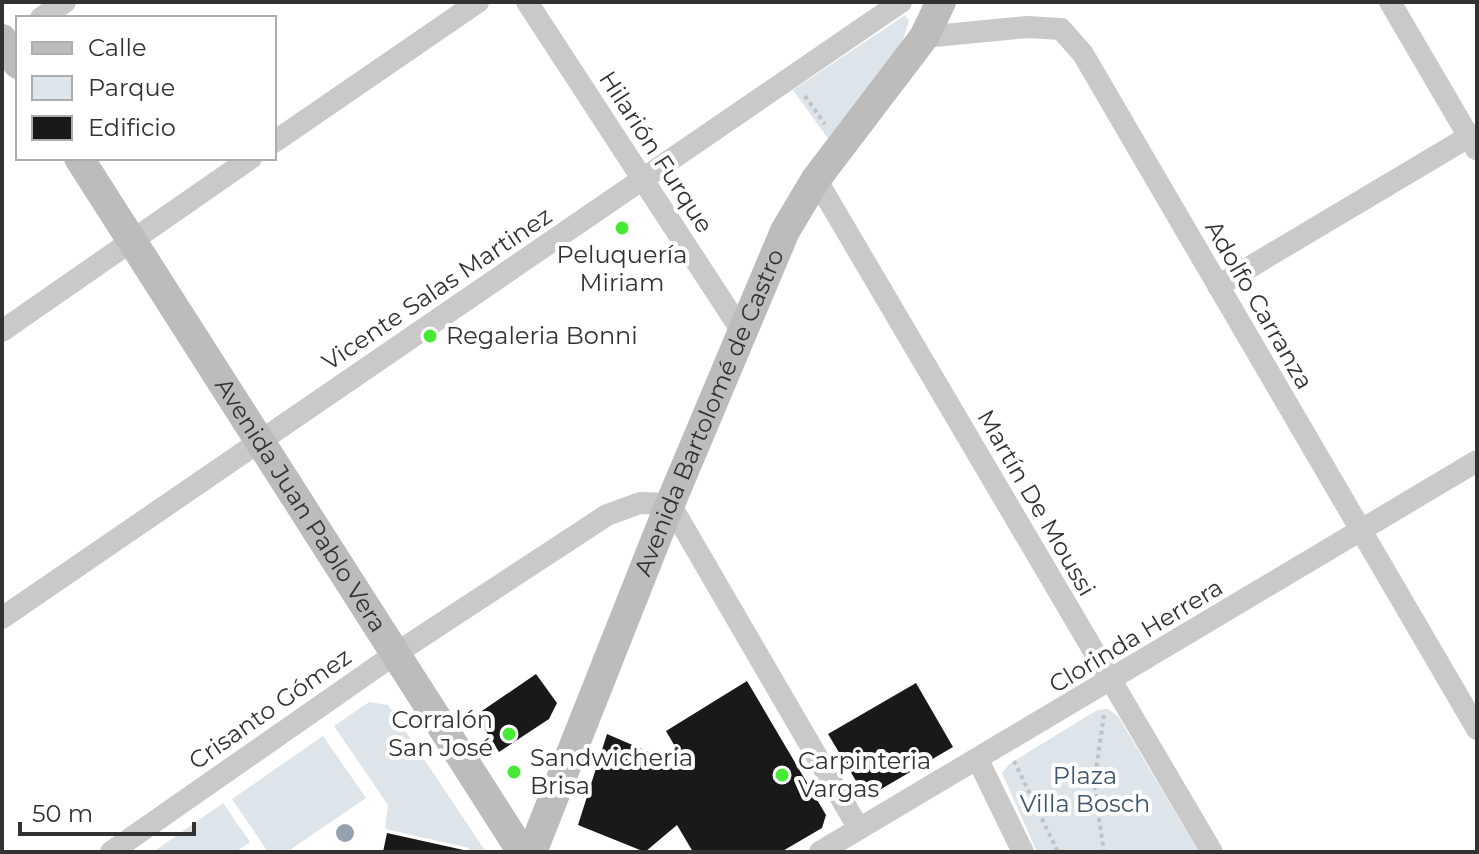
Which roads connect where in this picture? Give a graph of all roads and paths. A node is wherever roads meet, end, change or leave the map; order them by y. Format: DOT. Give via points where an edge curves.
graph roads {
  1 [pos="65,2"];
  2 [pos="478,2"];
  3 [pos="527,2"];
  4 [pos="901,2"];
  5 [pos="941,2"];
  6 [pos="1390,2"];
  7 [pos="44,16"];
  8 [pos="924,37"];
  9 [pos="792,77"];
  10 [pos="276,141"];
  11 [pos="1473,143"];
  12 [pos="841,147"];
  13 [pos="80,160"];
  14 [pos="248,160"];
  15 [pos="816,179"];
  16 [pos="643,180"];
  17 [pos="132,240"];
  18 [pos="1218,286"];
  19 [pos="741,330"];
  20 [pos="2,331"];
  21 [pos="259,442"];
  22 [pos="1477,461"];
  23 [pos="670,504"];
  24 [pos="1361,530"];
  25 [pos="2,618"];
  26 [pos="395,654"];
  27 [pos="1111,681"];
  28 [pos="1477,729"];
  29 [pos="1006,744"];
  30 [pos="978,760"];
  31 [pos="859,829"];
  32 [pos="111,852"];
  33 [pos="522,852"];
  34 [pos="532,852"];
  35 [pos="820,852"];
  36 [pos="1023,852"];
  37 [pos="1058,852"];
  38 [pos="1104,852"];
  39 [pos="1212,852"];
  1 -- 7 [label="street"];
  2 -- 10 [label="street"];
  3 -- 16 [label="street, Hilarión Furque"];
  4 -- 9 [label="street, Vicente Salas Martinez"];
  5 -- 8 [label="main road, Avenida Bartolomé de Castro"];
  6 -- 11 [label="street"];
  8 -- 12 [label="main road, Avenida Bartolomé de Castro"];
  8 -- 18 [label="street, Adolfo Carranza" via="1061,29 1083,54"];
  9 -- 12 [label="path"];
  9 -- 16 [label="street, Vicente Salas Martinez"];
  11 -- 18 [label="street"];
  12 -- 15 [label="main road, Avenida Bartolomé de Castro"];
  13 -- 17 [label="main road, Avenida Juan Pablo Vera"];
  14 -- 17 [label="street"];
  15 -- 19 [label="main road, Avenida Bartolomé de Castro" via="785,231"];
  15 -- 27 [label="street, Martín De Moussi"];
  16 -- 19 [label="street, Hilarión Furque"];
  16 -- 21 [label="street, Vicente Salas Martinez"];
  17 -- 20 [label="street"];
  17 -- 21 [label="main road, Avenida Juan Pablo Vera"];
  18 -- 24 [label="street, Adolfo Carranza"];
  19 -- 23 [label="main road, Avenida Bartolomé de Castro"];
  21 -- 25 [label="street, Vicente Salas Martinez"];
  21 -- 26 [label="main road, Avenida Juan Pablo Vera"];
  22 -- 24 [label="street, Clorinda Herrera"];
  23 -- 26 [label="street, Crisanto Gómez" via="640,503 607,515"];
  23 -- 31 [label="street"];
  23 -- 34 [label="main road, Avenida Bartolomé de Castro"];
  24 -- 27 [label="street, Clorinda Herrera"];
  24 -- 28 [label="street, Adolfo Carranza"];
  26 -- 32 [label="street, Crisanto Gómez"];
  26 -- 33 [label="main road, Avenida Juan Pablo Vera"];
  27 -- 29 [label="street, Clorinda Herrera"];
  27 -- 38 [label="path" via="1094,784"];
  27 -- 39 [label="street, Martín De Moussi"];
  29 -- 30 [label="street, Clorinda Herrera"];
  29 -- 37 [label="path"];
  30 -- 31 [label="street, Clorinda Herrera"];
  30 -- 36 [label="street"];
  31 -- 35 [label="street, Clorinda Herrera"];
}
